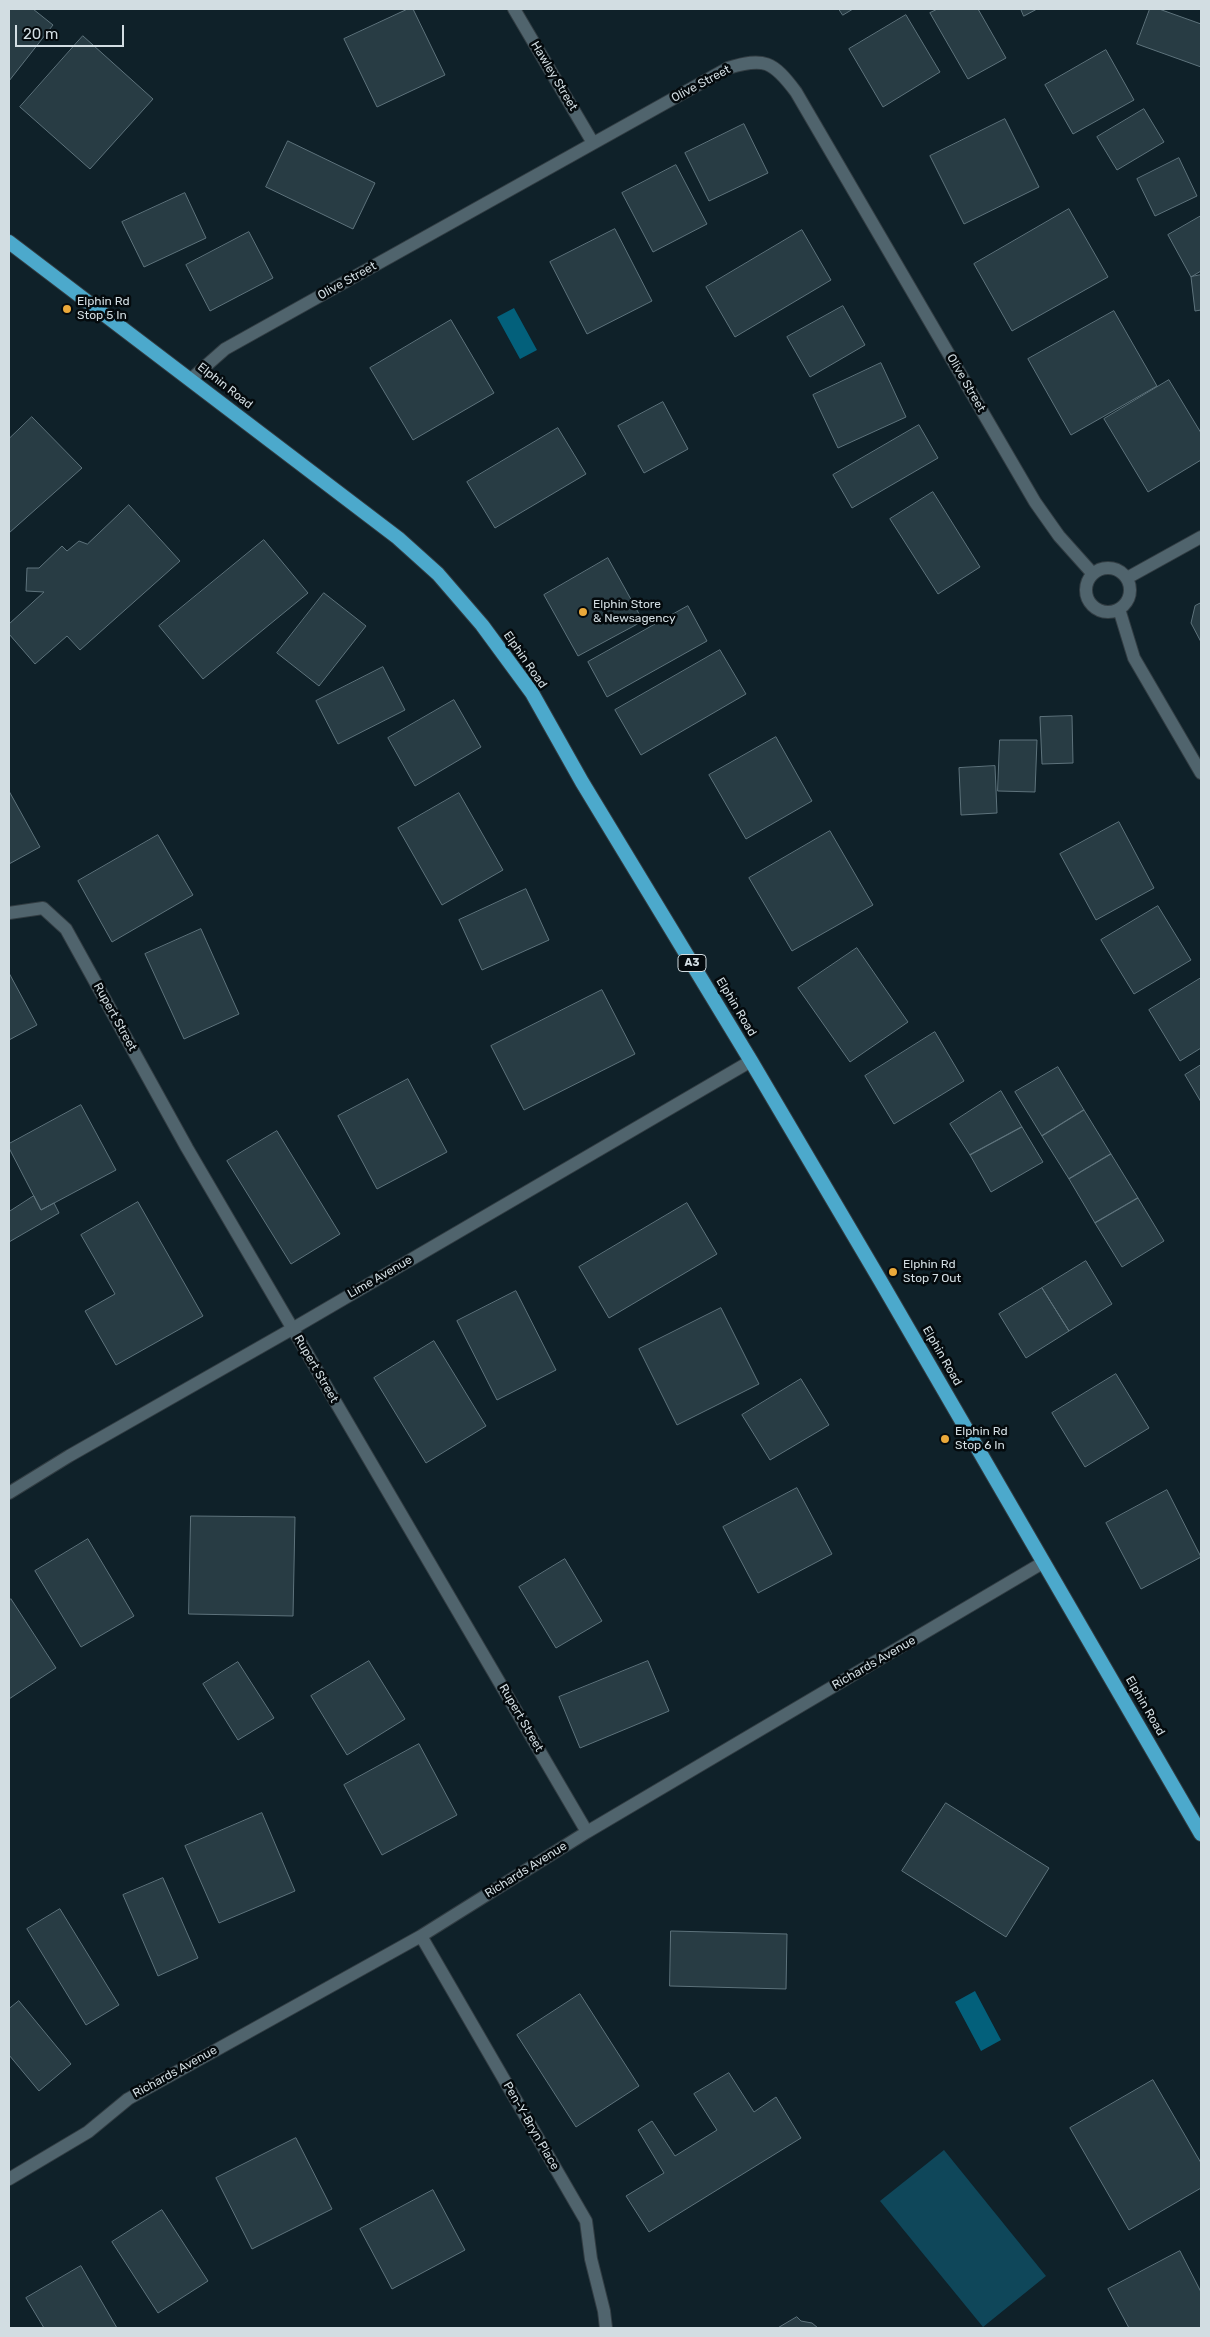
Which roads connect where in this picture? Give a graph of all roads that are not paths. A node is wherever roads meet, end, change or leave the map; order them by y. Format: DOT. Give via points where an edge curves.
graph roads {
  1 [pos="514,9"];
  2 [pos="593,143"];
  3 [pos="9,242"];
  4 [pos="191,378"];
  5 [pos="1201,537"];
  6 [pos="1093,574"];
  7 [pos="1127,578"];
  8 [pos="1119,609"];
  9 [pos="1201,773"];
  10 [pos="9,913"];
  11 [pos="751,1061"];
  12 [pos="292,1329"];
  13 [pos="9,1493"];
  14 [pos="1044,1562"];
  15 [pos="587,1832"];
  16 [pos="1201,1834"];
  17 [pos="421,1936"];
  18 [pos="9,2179"];
  19 [pos="606,2328"];
  1 -- 2 [label="street, Hawley Street"];
  2 -- 4 [label="street, Olive Street" via="225,349"];
  2 -- 6 [label="street, Olive Street" via="728,68 749,62 767,64 781,72 796,92 1035,502"];
  3 -- 4 [label="highway, Elphin Road / A3"];
  4 -- 11 [label="highway, Elphin Road / A3" via="398,538 438,574 482,625 532,693 582,782"];
  5 -- 7 [label="street"];
  6 -- 7 [label="street" via="1111,568"];
  6 -- 8 [label="street" via="1087,586 1093,605 1105,612"];
  7 -- 8 [label="street" via="1130,592"];
  8 -- 9 [label="street" via="1134,658"];
  10 -- 12 [label="street, Rupert Street" via="43,908 66,929"];
  11 -- 12 [label="street, Lime Avenue"];
  11 -- 14 [label="highway, Elphin Road / A3"];
  12 -- 13 [label="street, Lime Avenue"];
  12 -- 15 [label="street, Rupert Street"];
  14 -- 15 [label="street, Richards Avenue"];
  14 -- 16 [label="highway, Elphin Road / A3"];
  15 -- 17 [label="street, Richards Avenue"];
  17 -- 18 [label="street, Richards Avenue" via="128,2099 88,2132"];
  17 -- 19 [label="street, Pen-Y-Bryn Place" via="586,2221"];
}
